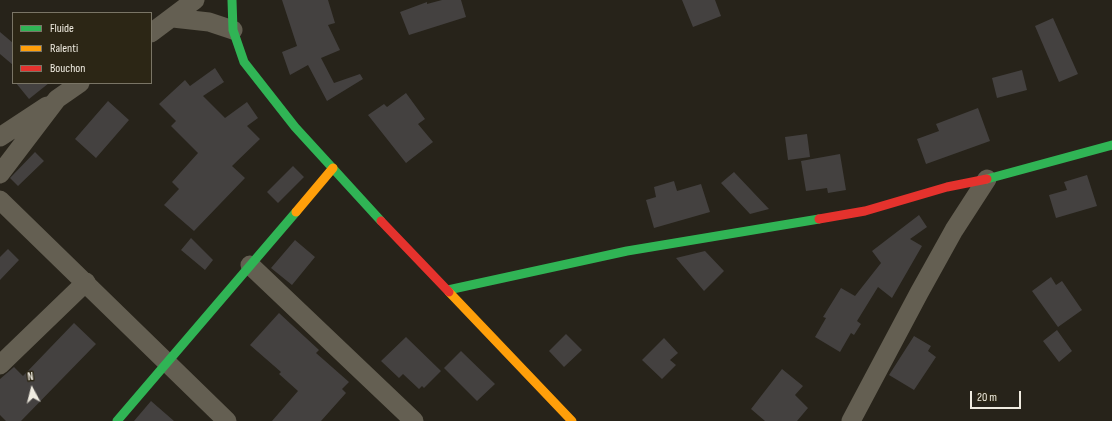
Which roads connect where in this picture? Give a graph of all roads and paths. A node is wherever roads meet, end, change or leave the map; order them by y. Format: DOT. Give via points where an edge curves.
graph roads {
  1 [pos="195,0"];
  2 [pos="232,0"];
  3 [pos="172,18"];
  4 [pos="233,30"];
  5 [pos="152,32"];
  6 [pos="79,84"];
  7 [pos="57,99"];
  8 [pos="0,137"];
  9 [pos="1112,145"];
  10 [pos="333,168"];
  11 [pos="0,174"];
  12 [pos="987,179"];
  13 [pos="0,200"];
  14 [pos="250,265"];
  15 [pos="86,282"];
  16 [pos="448,290"];
  17 [pos="167,364"];
  18 [pos="0,365"];
  19 [pos="117,421"];
  20 [pos="227,421"];
  21 [pos="414,421"];
  22 [pos="572,421"];
  23 [pos="851,421"];
  1 -- 3 [label="street"];
  2 -- 4 [label="street"];
  3 -- 4 [label="street" via="209,22"];
  3 -- 5 [label="street"];
  4 -- 10 [label="street" via="244,62 295,127"];
  6 -- 7 [label="street"];
  7 -- 8 [label="street"];
  7 -- 11 [label="street"];
  9 -- 12 [label="street"];
  10 -- 14 [label="street"];
  10 -- 16 [label="street"];
  12 -- 16 [label="street" via="947,187 865,211 627,251"];
  12 -- 23 [label="street" via="951,236"];
  13 -- 15 [label="street"];
  14 -- 17 [label="street"];
  14 -- 21 [label="street"];
  15 -- 17 [label="street"];
  15 -- 18 [label="street"];
  16 -- 22 [label="street"];
  17 -- 19 [label="street"];
  17 -- 20 [label="street"];
}
